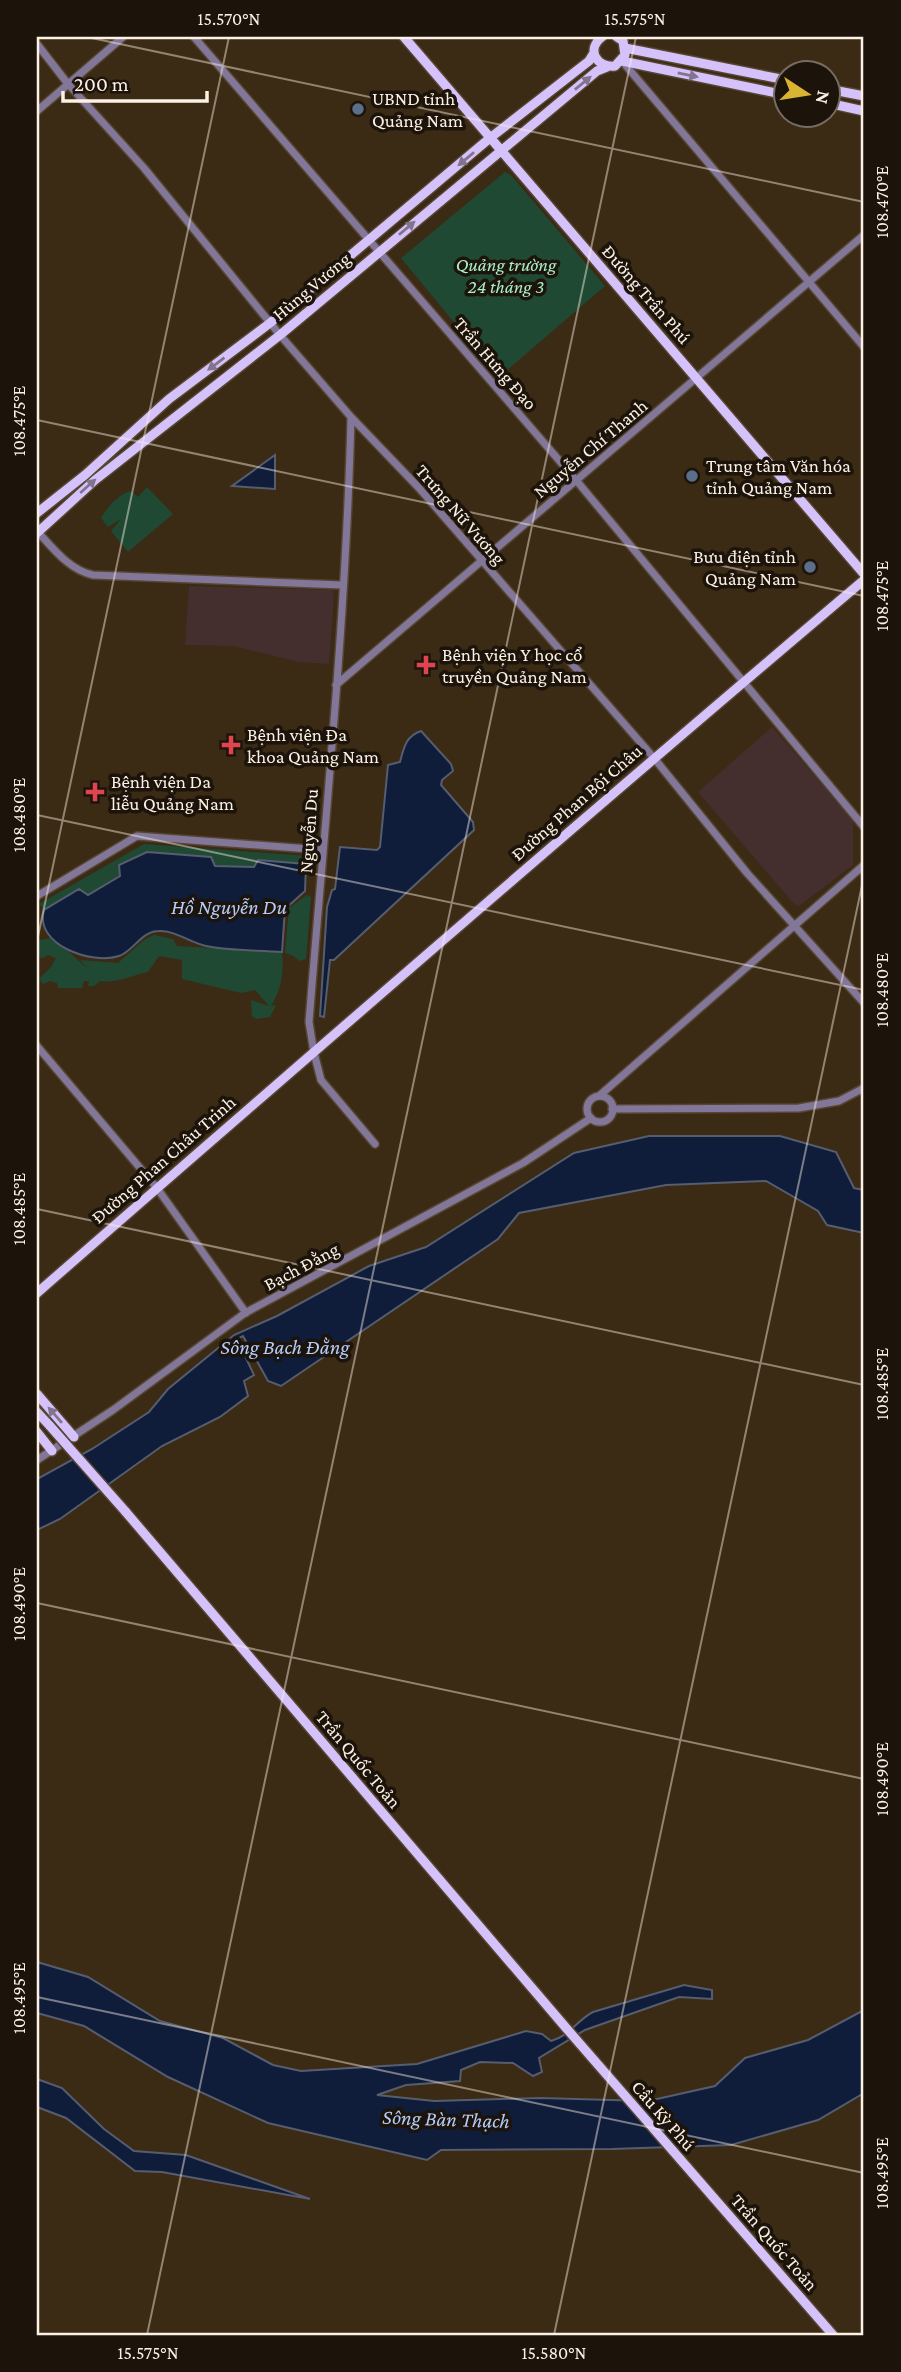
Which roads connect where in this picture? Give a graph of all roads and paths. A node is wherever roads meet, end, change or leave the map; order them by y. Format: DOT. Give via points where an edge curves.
graph roads {
  1 [pos="123,37"];
  2 [pos="194,37"];
  3 [pos="404,37"];
  4 [pos="602,37"];
  5 [pos="617,37"];
  6 [pos="37,44"];
  7 [pos="625,48"];
  8 [pos="594,53"];
  9 [pos="622,61"];
  10 [pos="607,67"];
  11 [pos="772,77"];
  12 [pos="68,84"];
  13 [pos="772,91"];
  14 [pos="842,92"];
  15 [pos="864,96"];
  16 [pos="842,106"];
  17 [pos="37,111"];
  18 [pos="864,111"];
  19 [pos="491,138"];
  20 [pos="501,150"];
  21 [pos="864,235"];
  22 [pos="370,239"];
  23 [pos="380,251"];
  24 [pos="809,282"];
  25 [pos="270,323"];
  26 [pos="280,335"];
  27 [pos="864,347"];
  28 [pos="697,379"];
  29 [pos="351,417"];
  30 [pos="576,480"];
  31 [pos="37,513"];
  32 [pos="37,532"];
  33 [pos="482,563"];
  34 [pos="864,574"];
  35 [pos="864,580"];
  36 [pos="342,585"];
  37 [pos="743,682"];
  38 [pos="337,685"];
  39 [pos="654,758"];
  40 [pos="864,827"];
  41 [pos="323,850"];
  42 [pos="864,865"];
  43 [pos="37,896"];
  44 [pos="795,926"];
  45 [pos="864,1003"];
  46 [pos="37,1046"];
  47 [pos="314,1053"];
  48 [pos="864,1088"];
  49 [pos="599,1096"];
  50 [pos="612,1109"];
  51 [pos="591,1118"];
  52 [pos="375,1144"];
  53 [pos="158,1188"];
  54 [pos="37,1293"];
  55 [pos="246,1312"];
  56 [pos="37,1394"];
  57 [pos="37,1412"];
  58 [pos="37,1432"];
  59 [pos="74,1437"];
  60 [pos="52,1451"];
  61 [pos="37,1460"];
  62 [pos="575,2039"];
  63 [pos="690,2172"];
  64 [pos="833,2335"];
  1 -- 12 [label="street"];
  2 -- 22 [label="street, Trần Hưng Đạo"];
  3 -- 19 [label="main road, Đường Trần Phú"];
  4 -- 8 [label="main road, Hùng Vương" via="596,41"];
  5 -- 7 [label="main road"];
  6 -- 12 [label="street, Trưng Nữ Vương"];
  7 -- 9 [label="main road"];
  7 -- 11 [label="main road"];
  8 -- 10 [label="main road"];
  8 -- 19 [label="main road, Hùng Vương"];
  9 -- 10 [label="main road, Hùng Vương"];
  9 -- 13 [label="main road, one-way"];
  9 -- 24 [label="street"];
  20 -- 10 [label="main road, Hùng Vương, one-way"];
  12 -- 17 [label="street"];
  12 -- 25 [label="street, Trưng Nữ Vương" via="144,168"];
  14 -- 15 [label="main road"];
  16 -- 18 [label="main road"];
  19 -- 20 [label="main road, Đường Trần Phú"];
  19 -- 22 [label="main road, Hùng Vương, one-way"];
  23 -- 20 [label="main road, Hùng Vương, one-way"];
  20 -- 28 [label="main road, Đường Trần Phú"];
  21 -- 24 [label="street, Nguyễn Chí Thanh"];
  22 -- 23 [label="street, Trần Hưng Đạo"];
  22 -- 25 [label="main road, Hùng Vương"];
  23 -- 26 [label="main road, Hùng Vương"];
  23 -- 30 [label="street, Trần Hưng Đạo"];
  24 -- 27 [label="street"];
  24 -- 28 [label="street, Nguyễn Chí Thanh"];
  25 -- 26 [label="street, Trưng Nữ Vương"];
  25 -- 31 [label="main road, Hùng Vương, one-way" via="169,399"];
  26 -- 29 [label="street, Trưng Nữ Vương"];
  32 -- 26 [label="main road, Hùng Vương, one-way" via="95,480"];
  28 -- 30 [label="street, Nguyễn Chí Thanh"];
  28 -- 34 [label="main road, Đường Trần Phú"];
  29 -- 33 [label="street, Trưng Nữ Vương"];
  29 -- 36 [label="street, Nguyễn Du"];
  30 -- 33 [label="street, Nguyễn Chí Thanh"];
  30 -- 37 [label="street, Trần Hưng Đạo"];
  32 -- 36 [label="street" via="69,564 93,575"];
  33 -- 38 [label="street, Nguyễn Chí Thanh"];
  33 -- 39 [label="street, Trưng Nữ Vương"];
  35 -- 37 [label="main road, Đường Phan Bội Châu"];
  36 -- 38 [label="street, Nguyễn Du"];
  37 -- 39 [label="main road, Đường Phan Bội Châu"];
  37 -- 40 [label="street, Trần Hưng Đạo"];
  38 -- 41 [label="street, Nguyễn Du"];
  39 -- 44 [label="street, Trưng Nữ Vương"];
  39 -- 47 [label="main road, Đường Phan Bội Châu"];
  41 -- 43 [label="street" via="137,836"];
  41 -- 47 [label="street, Nguyễn Du" via="309,1022"];
  42 -- 44 [label="street"];
  44 -- 45 [label="street, Trưng Nữ Vương"];
  44 -- 49 [label="street"];
  46 -- 53 [label="street"];
  47 -- 52 [label="street, Nguyễn Du" via="321,1080"];
  47 -- 53 [label="main road, Đường Phan Châu Trinh"];
  48 -- 50 [label="street" via="839,1101 799,1108"];
  49 -- 50 [label="street" via="607,1098"];
  49 -- 51 [label="street" via="589,1103"];
  50 -- 51 [label="street" via="603,1121"];
  51 -- 55 [label="street, Bạch Đằng" via="523,1163"];
  53 -- 54 [label="main road, Đường Phan Châu Trinh"];
  53 -- 55 [label="street"];
  55 -- 59 [label="street, Bạch Đằng"];
  59 -- 56 [label="main road, one-way"];
  57 -- 62 [label="main road, Trần Quốc Toản, bridge"];
  58 -- 60 [label="main road"];
  59 -- 60 [label="street, Bạch Đằng"];
  60 -- 61 [label="street, Bạch Đằng"];
  62 -- 63 [label="main road, Cầu Kỳ Phú"];
  63 -- 64 [label="main road, Trần Quốc Toản"];
}
